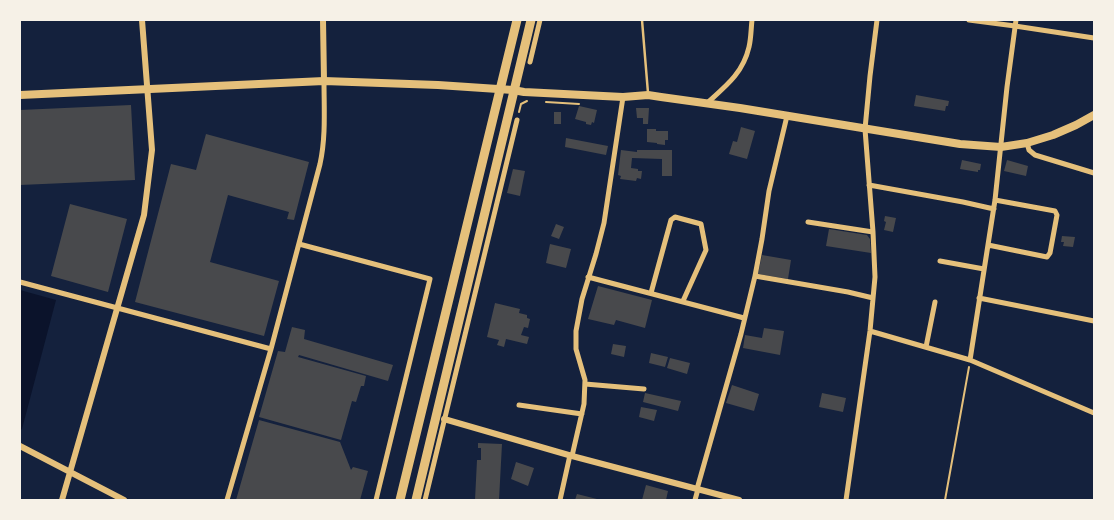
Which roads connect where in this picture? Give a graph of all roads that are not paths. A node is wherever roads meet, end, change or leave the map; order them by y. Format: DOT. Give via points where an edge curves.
graph roads {
  1 [pos="142,20"];
  2 [pos="323,20"];
  3 [pos="516,20"];
  4 [pos="531,20"];
  5 [pos="540,20"];
  6 [pos="642,20"];
  7 [pos="752,20"];
  8 [pos="877,20"];
  9 [pos="969,20"];
  10 [pos="1016,23"];
  11 [pos="1094,38"];
  12 [pos="530,62"];
  13 [pos="324,81"];
  14 [pos="147,89"];
  15 [pos="500,90"];
  16 [pos="513,90"];
  17 [pos="20,95"];
  18 [pos="648,95"];
  19 [pos="623,97"];
  20 [pos="708,103"];
  21 [pos="1094,115"];
  22 [pos="786,116"];
  23 [pos="517,117"];
  24 [pos="865,128"];
  25 [pos="1027,143"];
  26 [pos="1001,147"];
  27 [pos="1094,173"];
  28 [pos="492,180"];
  29 [pos="869,185"];
  30 [pos="499,196"];
  31 [pos="995,200"];
  32 [pos="994,209"];
  33 [pos="808,222"];
  34 [pos="873,232"];
  35 [pos="299,244"];
  36 [pos="988,246"];
  37 [pos="940,261"];
  38 [pos="984,269"];
  39 [pos="755,276"];
  40 [pos="588,278"];
  41 [pos="20,282"];
  42 [pos="651,293"];
  43 [pos="873,298"];
  44 [pos="979,298"];
  45 [pos="683,301"];
  46 [pos="935,302"];
  47 [pos="117,308"];
  48 [pos="744,318"];
  49 [pos="1094,320"];
  50 [pos="870,331"];
  51 [pos="926,347"];
  52 [pos="271,349"];
  53 [pos="970,360"];
  54 [pos="585,384"];
  55 [pos="644,389"];
  56 [pos="519,405"];
  57 [pos="1094,413"];
  58 [pos="582,414"];
  59 [pos="444,420"];
  60 [pos="20,446"];
  61 [pos="572,455"];
  62 [pos="70,472"];
  63 [pos="698,489"];
  64 [pos="62,500"];
  65 [pos="124,500"];
  66 [pos="227,500"];
  67 [pos="376,500"];
  68 [pos="400,500"];
  69 [pos="416,500"];
  70 [pos="425,500"];
  71 [pos="560,500"];
  72 [pos="695,500"];
  73 [pos="739,500"];
  74 [pos="846,500"];
  1 -- 14 [label="street"];
  2 -- 13 [label="street"];
  3 -- 15 [label="highway"];
  4 -- 16 [label="highway"];
  5 -- 12 [label="street"];
  6 -- 18 [label="lane"];
  7 -- 20 [label="street" via="750,46 743,66"];
  8 -- 24 [label="street"];
  9 -- 10 [label="street"];
  10 -- 11 [label="street"];
  10 -- 26 [label="street"];
  13 -- 14 [label="main road"];
  13 -- 15 [label="main road"];
  13 -- 35 [label="street" via="323,148"];
  14 -- 17 [label="main road"];
  14 -- 47 [label="street" via="152,150 144,215"];
  15 -- 16 [label="main road"];
  15 -- 68 [label="highway"];
  16 -- 19 [label="main road"];
  16 -- 28 [label="highway"];
  18 -- 19 [label="main road"];
  18 -- 20 [label="main road"];
  19 -- 40 [label="street" via="604,223"];
  20 -- 22 [label="main road"];
  21 -- 25 [label="main road" via="1053,135"];
  22 -- 24 [label="main road"];
  22 -- 39 [label="street" via="769,190"];
  23 -- 30 [label="street"];
  24 -- 26 [label="main road" via="960,144"];
  24 -- 29 [label="street"];
  25 -- 26 [label="main road"];
  25 -- 27 [label="street" via="1035,155"];
  26 -- 31 [label="street"];
  28 -- 30 [label="street"];
  28 -- 69 [label="highway"];
  29 -- 32 [label="street"];
  29 -- 34 [label="street"];
  30 -- 59 [label="street"];
  31 -- 32 [label="street"];
  31 -- 36 [label="street" via="1055,211 1057,215 1047,257"];
  32 -- 36 [label="street"];
  33 -- 34 [label="street"];
  34 -- 43 [label="street"];
  35 -- 52 [label="street"];
  35 -- 67 [label="street" via="430,279"];
  36 -- 38 [label="street"];
  37 -- 38 [label="street"];
  38 -- 44 [label="street"];
  39 -- 43 [label="street"];
  39 -- 48 [label="street"];
  40 -- 42 [label="street"];
  40 -- 54 [label="street" via="576,331 576,349"];
  41 -- 47 [label="street"];
  42 -- 45 [label="street"];
  42 -- 45 [label="street" via="671,220 676,217 701,224 706,250"];
  43 -- 50 [label="street"];
  44 -- 49 [label="street"];
  44 -- 53 [label="street"];
  45 -- 48 [label="street"];
  46 -- 51 [label="street"];
  47 -- 52 [label="street"];
  47 -- 62 [label="street"];
  48 -- 63 [label="street"];
  50 -- 51 [label="street"];
  50 -- 74 [label="street"];
  51 -- 53 [label="street"];
  52 -- 66 [label="street"];
  53 -- 57 [label="street"];
  54 -- 55 [label="street"];
  54 -- 58 [label="street"];
  56 -- 58 [label="street"];
  58 -- 61 [label="street"];
  59 -- 61 [label="street"];
  59 -- 70 [label="street"];
  60 -- 62 [label="street"];
  61 -- 63 [label="street"];
  61 -- 71 [label="street"];
  62 -- 64 [label="street"];
  62 -- 65 [label="street"];
  63 -- 72 [label="street"];
  63 -- 73 [label="street"];
}
